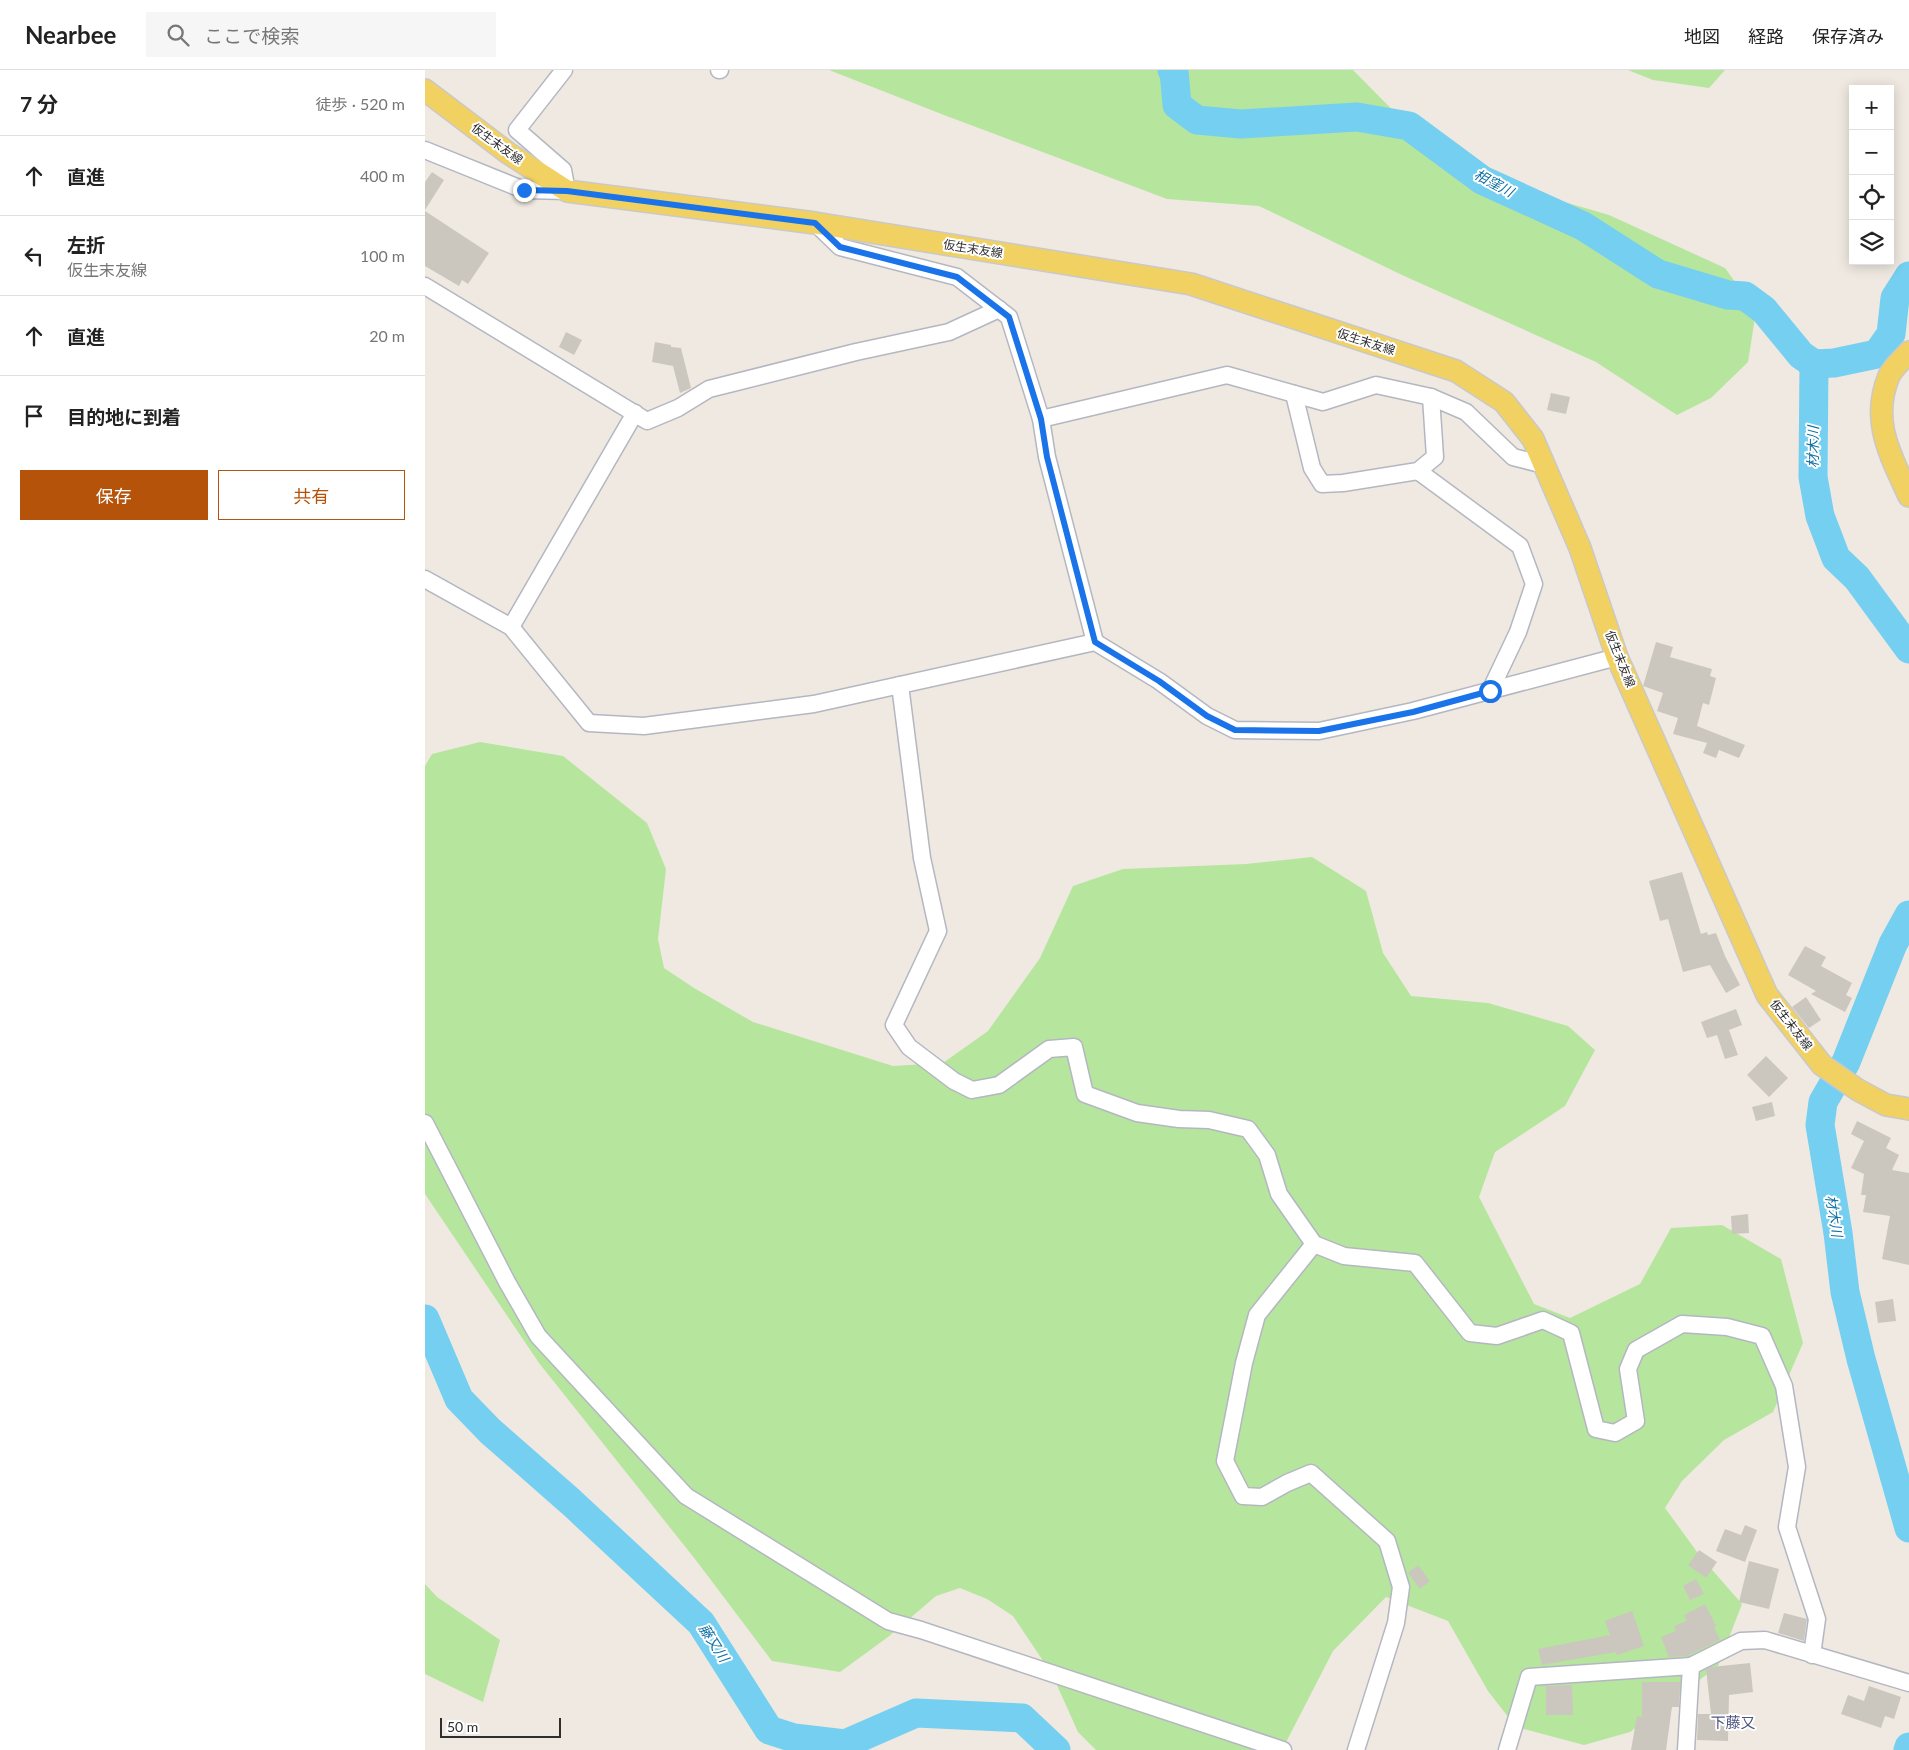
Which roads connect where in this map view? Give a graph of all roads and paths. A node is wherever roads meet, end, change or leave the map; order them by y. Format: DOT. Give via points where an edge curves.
graph roads {
  1 [pos="564,70"];
  2 [pos="425,90"];
  3 [pos="425,150"];
  4 [pos="567,191"];
  5 [pos="815,223"];
  6 [pos="425,286"];
  7 [pos="999,309"];
  8 [pos="1909,352"];
  9 [pos="1294,394"];
  10 [pos="1431,397"];
  11 [pos="635,413"];
  12 [pos="1041,419"];
  13 [pos="1544,465"];
  14 [pos="1418,471"];
  15 [pos="1909,496"];
  16 [pos="425,579"];
  17 [pos="511,627"];
  18 [pos="1095,642"];
  19 [pos="1617,658"];
  20 [pos="900,685"];
  21 [pos="1490,691"];
  22 [pos="1909,1108"];
  23 [pos="425,1123"];
  24 [pos="1314,1244"];
  25 [pos="1812,1655"];
  26 [pos="1691,1666"];
  27 [pos="1909,1683"];
  28 [pos="1283,1750"];
  29 [pos="1356,1750"];
  30 [pos="1507,1750"];
  31 [pos="1686,1750"];
  1 -- 4 [label="street" via="517,130 563,170"];
  2 -- 4 [label="main road, 仮生末友線" via="508,153"];
  3 -- 4 [label="street" via="524,190"];
  4 -- 5 [label="main road, 仮生末友線"];
  5 -- 7 [label="street" via="840,247 957,277"];
  5 -- 13 [label="main road, 仮生末友線" via="1191,284 1456,371 1504,402 1533,439"];
  6 -- 11 [label="street"];
  7 -- 11 [label="street" via="949,332 709,389 678,408 647,420"];
  7 -- 12 [label="street" via="1009,317"];
  8 -- 15 [label="main road" via="1890,374 1880,410 1887,446"];
  9 -- 10 [label="street" via="1323,402 1376,385"];
  9 -- 12 [label="street" via="1227,375"];
  9 -- 14 [label="street" via="1312,468 1322,484"];
  10 -- 13 [label="street" via="1466,412 1513,458"];
  10 -- 14 [label="street" via="1435,457"];
  11 -- 17 [label="street"];
  12 -- 18 [label="street" via="1047,457"];
  13 -- 19 [label="main road, 仮生末友線" via="1580,548"];
  14 -- 21 [label="street" via="1520,546 1533,584 1518,632"];
  16 -- 17 [label="street"];
  17 -- 20 [label="street" via="589,723 644,726 814,704"];
  18 -- 20 [label="street"];
  18 -- 21 [label="street" via="1159,681 1207,716 1235,730 1319,731 1413,712"];
  19 -- 21 [label="street"];
  19 -- 22 [label="main road, 仮生末友線" via="1767,994 1823,1065 1858,1090 1886,1104"];
  20 -- 24 [label="street" via="922,858 938,931 894,1025 909,1048 972,1090 999,1085 1049,1049 1074,1047 1085,1094 1137,1113 1209,1120 1248,1129 1267,1155 1279,1194"];
  23 -- 28 [label="street" via="538,1336 686,1496 888,1621"];
  24 -- 25 [label="street" via="1344,1256 1415,1263 1470,1333 1497,1336 1543,1320 1571,1333 1596,1429 1615,1433 1636,1421 1629,1369 1637,1350 1682,1324 1727,1327 1762,1336 1784,1386 1797,1467 1787,1527 1817,1619"];
  24 -- 29 [label="street" via="1257,1315 1225,1461 1243,1496 1262,1496 1311,1473 1387,1541 1401,1587 1396,1624"];
  25 -- 26 [label="street" via="1765,1640 1741,1641"];
  25 -- 27 [label="street"];
  26 -- 30 [label="street" via="1529,1677"];
  26 -- 31 [label="street"];
}
